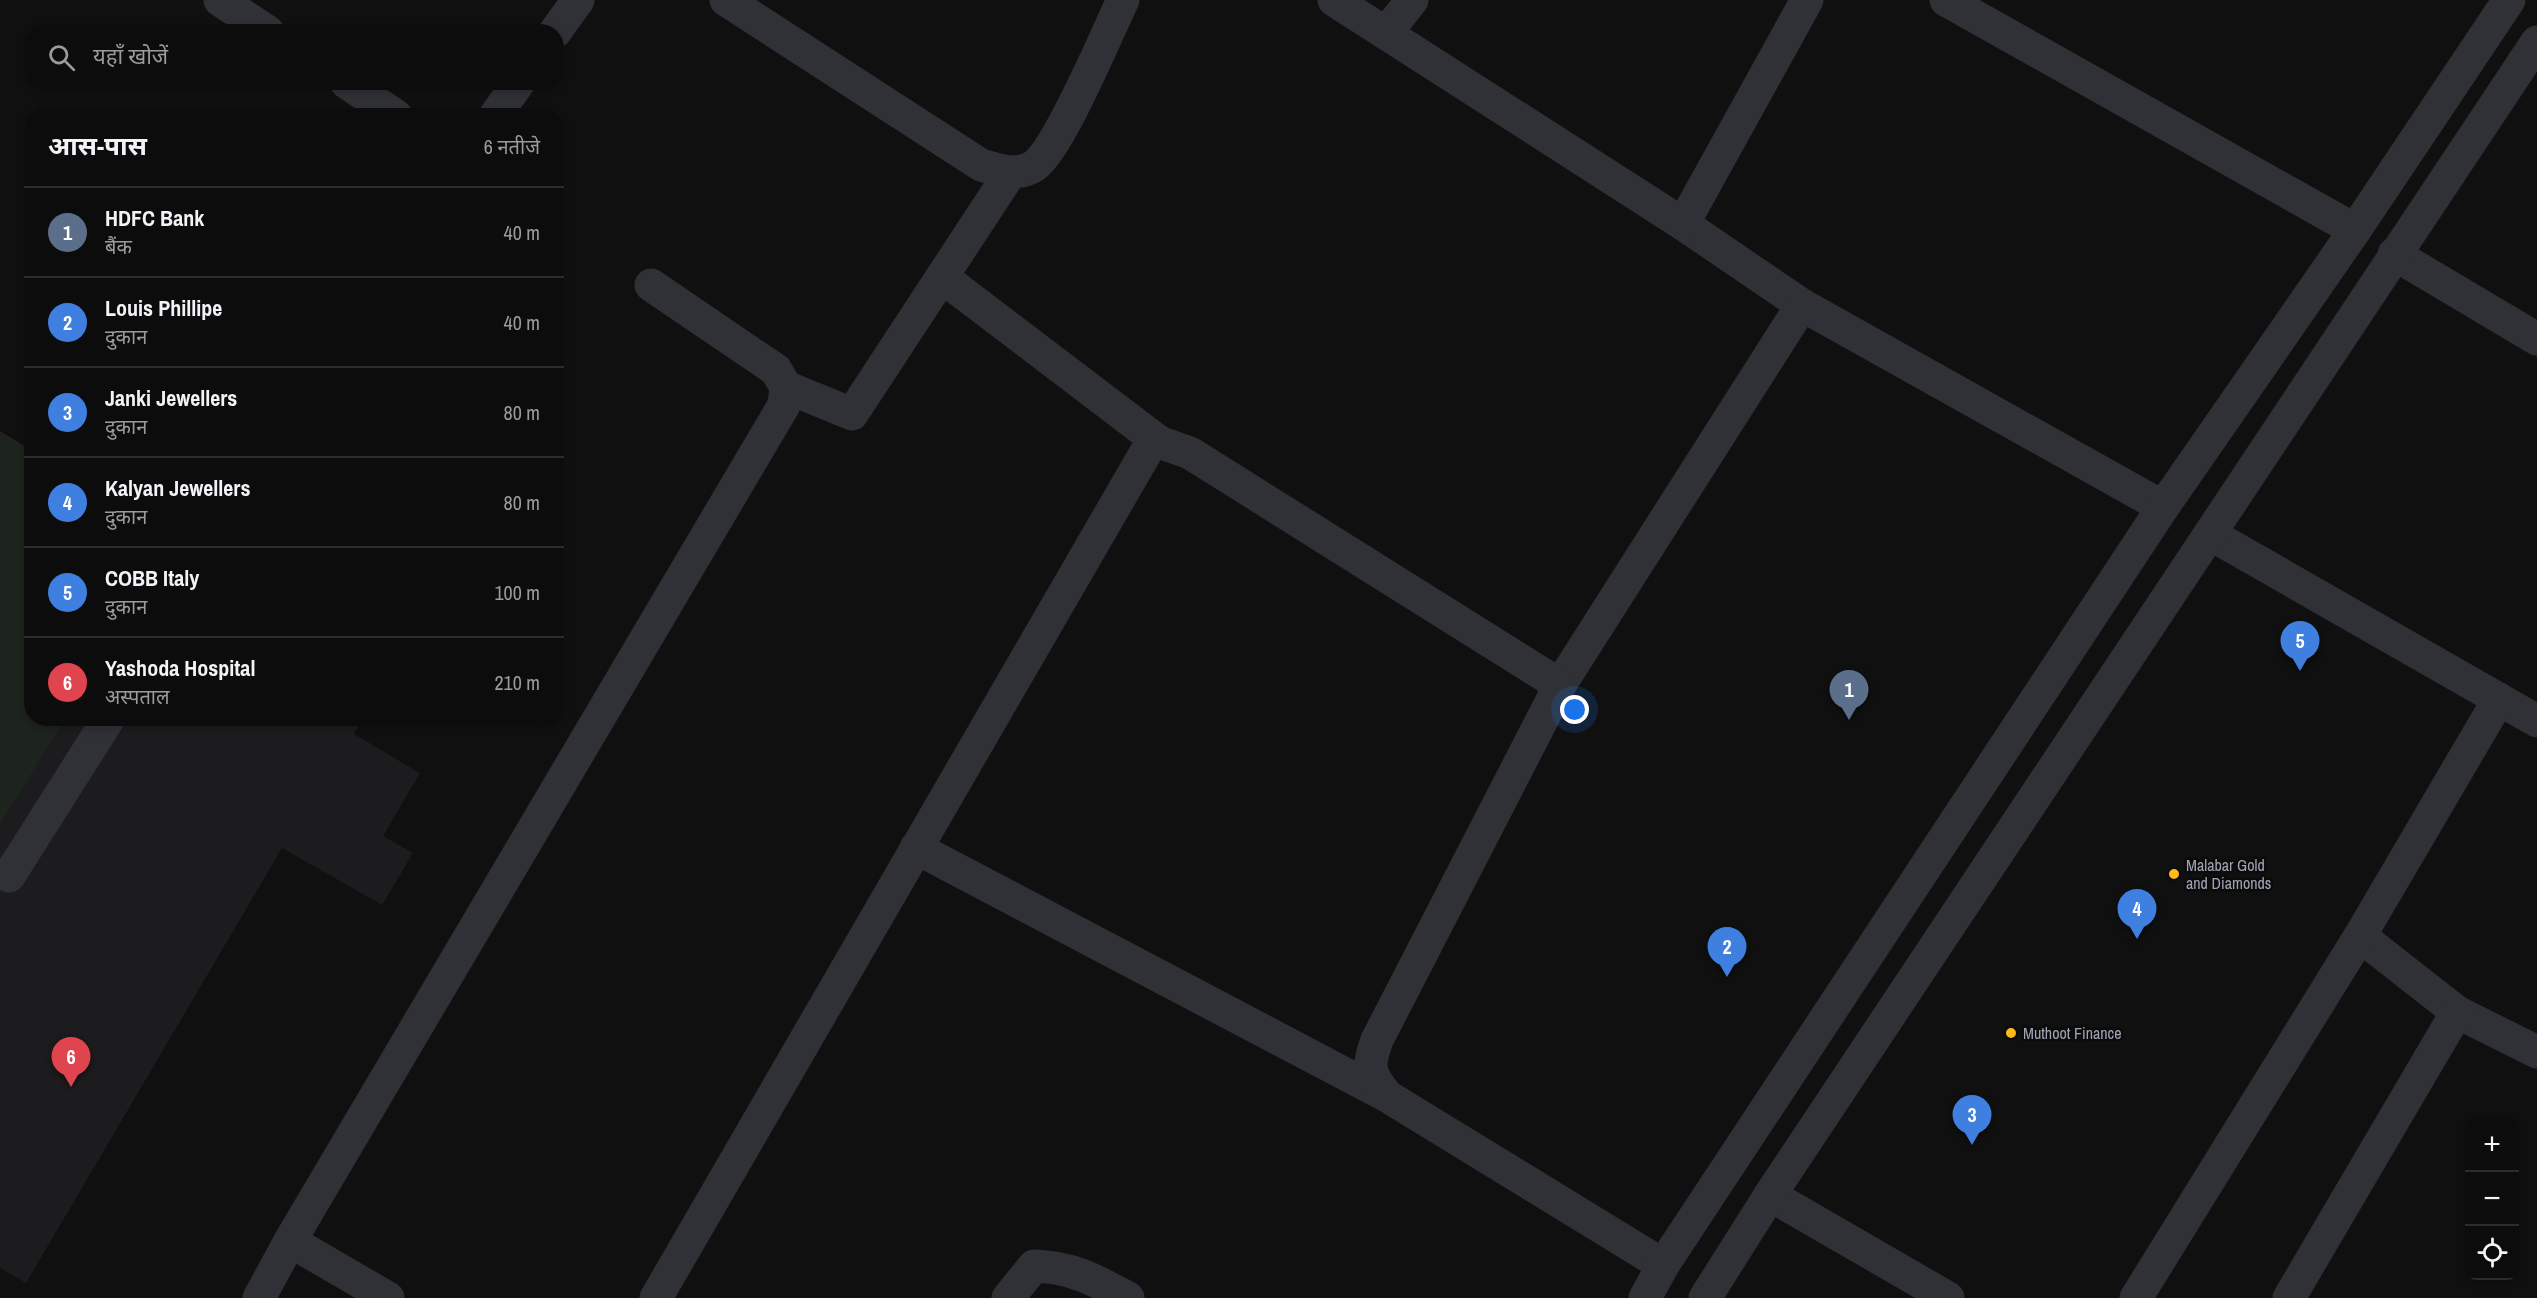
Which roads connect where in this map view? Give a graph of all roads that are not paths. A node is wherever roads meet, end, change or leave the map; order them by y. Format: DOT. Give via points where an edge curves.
graph roads {
  1 [pos="220,0"];
  2 [pos="578,0"];
  3 [pos="726,0"];
  4 [pos="1123,0"];
  5 [pos="1334,0"];
  6 [pos="1412,0"];
  7 [pos="1807,0"];
  8 [pos="1946,0"];
  9 [pos="2510,0"];
  10 [pos="256,24"];
  11 [pos="561,24"];
  12 [pos="1386,33"];
  13 [pos="2537,42"];
  14 [pos="358,90"];
  15 [pos="513,90"];
  16 [pos="384,108"];
  17 [pos="501,108"];
  18 [pos="1010,173"];
  19 [pos="1683,224"];
  20 [pos="2355,230"];
  21 [pos="2394,254"];
  22 [pos="942,277"];
  23 [pos="651,285"];
  24 [pos="1802,305"];
  25 [pos="2537,339"];
  26 [pos="786,387"];
  27 [pos="1159,442"];
  28 [pos="2163,507"];
  29 [pos="2210,534"];
  30 [pos="1560,686"];
  31 [pos="2499,699"];
  32 [pos="2537,721"];
  33 [pos="104,726"];
  34 [pos="916,848"];
  35 [pos="9,876"];
  36 [pos="2360,936"];
  37 [pos="2457,1012"];
  38 [pos="2537,1052"];
  39 [pos="1387,1096"];
  40 [pos="1770,1195"];
  41 [pos="290,1241"];
  42 [pos="1663,1265"];
  43 [pos="259,1298"];
  44 [pos="388,1298"];
  45 [pos="656,1298"];
  46 [pos="1008,1298"];
  47 [pos="1128,1298"];
  48 [pos="1645,1298"];
  49 [pos="1705,1298"];
  50 [pos="1947,1298"];
  51 [pos="2136,1298"];
  52 [pos="2289,1298"];
  1 -- 10 [label="street"];
  2 -- 11 [label="street"];
  3 -- 18 [label="street" via="981,165"];
  4 -- 18 [label="street" via="1054,143 1034,166"];
  5 -- 12 [label="street"];
  6 -- 12 [label="street"];
  7 -- 19 [label="street"];
  8 -- 20 [label="street"];
  9 -- 20 [label="street"];
  12 -- 19 [label="street"];
  13 -- 21 [label="street"];
  14 -- 16 [label="street"];
  15 -- 17 [label="street"];
  18 -- 22 [label="street"];
  19 -- 24 [label="street"];
  20 -- 28 [label="street"];
  21 -- 25 [label="street"];
  21 -- 29 [label="street"];
  22 -- 26 [label="street" via="852,414"];
  22 -- 27 [label="street"];
  23 -- 26 [label="street" via="776,370"];
  24 -- 28 [label="street"];
  24 -- 30 [label="street"];
  26 -- 41 [label="street" via="778,419"];
  27 -- 30 [label="street" via="1190,453"];
  27 -- 34 [label="street" via="1149,447 1140,460"];
  28 -- 42 [label="street"];
  29 -- 31 [label="street"];
  29 -- 40 [label="street"];
  30 -- 39 [label="street" via="1377,1040 1369,1062 1373,1078"];
  31 -- 32 [label="street"];
  31 -- 36 [label="street"];
  33 -- 35 [label="street"];
  34 -- 39 [label="street"];
  34 -- 45 [label="street"];
  36 -- 37 [label="street"];
  36 -- 51 [label="street"];
  37 -- 38 [label="street"];
  37 -- 52 [label="street"];
  39 -- 42 [label="street"];
  40 -- 49 [label="street"];
  40 -- 50 [label="street"];
  41 -- 43 [label="street"];
  41 -- 44 [label="street"];
  42 -- 48 [label="street"];
  46 -- 47 [label="street" via="1034,1266 1059,1266 1090,1277"];
}
